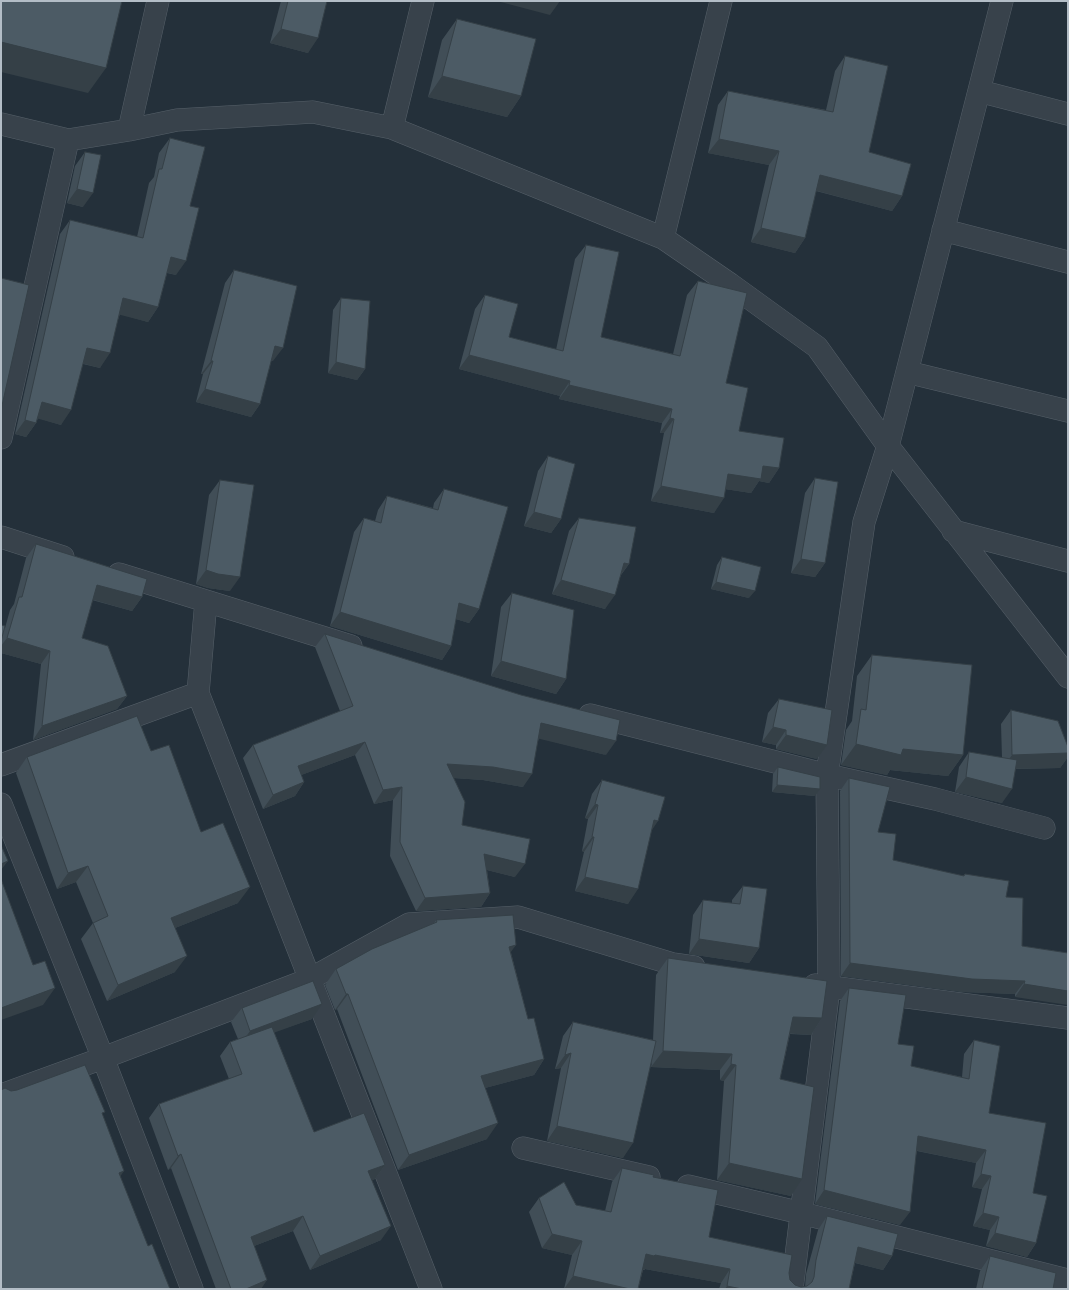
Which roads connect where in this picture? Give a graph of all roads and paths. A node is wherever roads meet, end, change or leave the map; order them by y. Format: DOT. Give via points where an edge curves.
graph roads {
  1 [pos="158,1"];
  2 [pos="423,1"];
  3 [pos="721,1"];
  4 [pos="1002,1"];
  5 [pos="979,91"];
  6 [pos="1068,114"];
  7 [pos="1,124"];
  8 [pos="392,128"];
  9 [pos="129,130"];
  10 [pos="68,140"];
  11 [pos="943,230"];
  12 [pos="663,238"];
  13 [pos="1068,262"];
  14 [pos="907,372"];
  15 [pos="1068,411"];
  16 [pos="1,438"];
  17 [pos="888,446"];
  18 [pos="953,530"];
  19 [pos="1,537"];
  20 [pos="1068,561"];
  21 [pos="206,601"];
  22 [pos="372,652"];
  23 [pos="1068,677"];
  24 [pos="198,693"];
  25 [pos="568,709"];
  26 [pos="1,765"];
  27 [pos="827,775"];
  28 [pos="1,804"];
  29 [pos="1044,828"];
  30 [pos="713,970"];
  31 [pos="310,979"];
  32 [pos="798,983"];
  33 [pos="829,987"];
  34 [pos="1068,1018"];
  35 [pos="103,1058"];
  36 [pos="1,1095"];
  37 [pos="523,1148"];
  38 [pos="801,1213"];
  39 [pos="1068,1280"];
  40 [pos="192,1289"];
  41 [pos="431,1289"];
  42 [pos="792,1289"];
  1 -- 9 [label="street"];
  2 -- 8 [label="street"];
  3 -- 12 [label="street"];
  4 -- 5 [label="street"];
  5 -- 6 [label="street"];
  5 -- 11 [label="street"];
  7 -- 10 [label="street"];
  8 -- 9 [label="street" via="313,112 177,120"];
  8 -- 12 [label="street"];
  9 -- 10 [label="street"];
  10 -- 16 [label="street"];
  11 -- 13 [label="street"];
  11 -- 14 [label="street"];
  12 -- 17 [label="street" via="817,347"];
  14 -- 15 [label="street"];
  14 -- 17 [label="street"];
  17 -- 18 [label="street"];
  17 -- 27 [label="street" via="864,522"];
  18 -- 20 [label="street"];
  18 -- 23 [label="street"];
  19 -- 21 [label="street"];
  21 -- 22 [label="street"];
  21 -- 24 [label="street"];
  24 -- 26 [label="street"];
  24 -- 31 [label="street"];
  25 -- 27 [label="street"];
  27 -- 29 [label="street" via="935,799"];
  27 -- 33 [label="street"];
  28 -- 35 [label="street"];
  30 -- 31 [label="street" via="673,964 518,917 409,924"];
  31 -- 35 [label="street"];
  31 -- 41 [label="street"];
  32 -- 33 [label="street"];
  33 -- 34 [label="street"];
  33 -- 38 [label="street"];
  35 -- 36 [label="street"];
  35 -- 40 [label="street"];
  37 -- 38 [label="street"];
  38 -- 39 [label="street"];
  38 -- 42 [label="street"];
}
